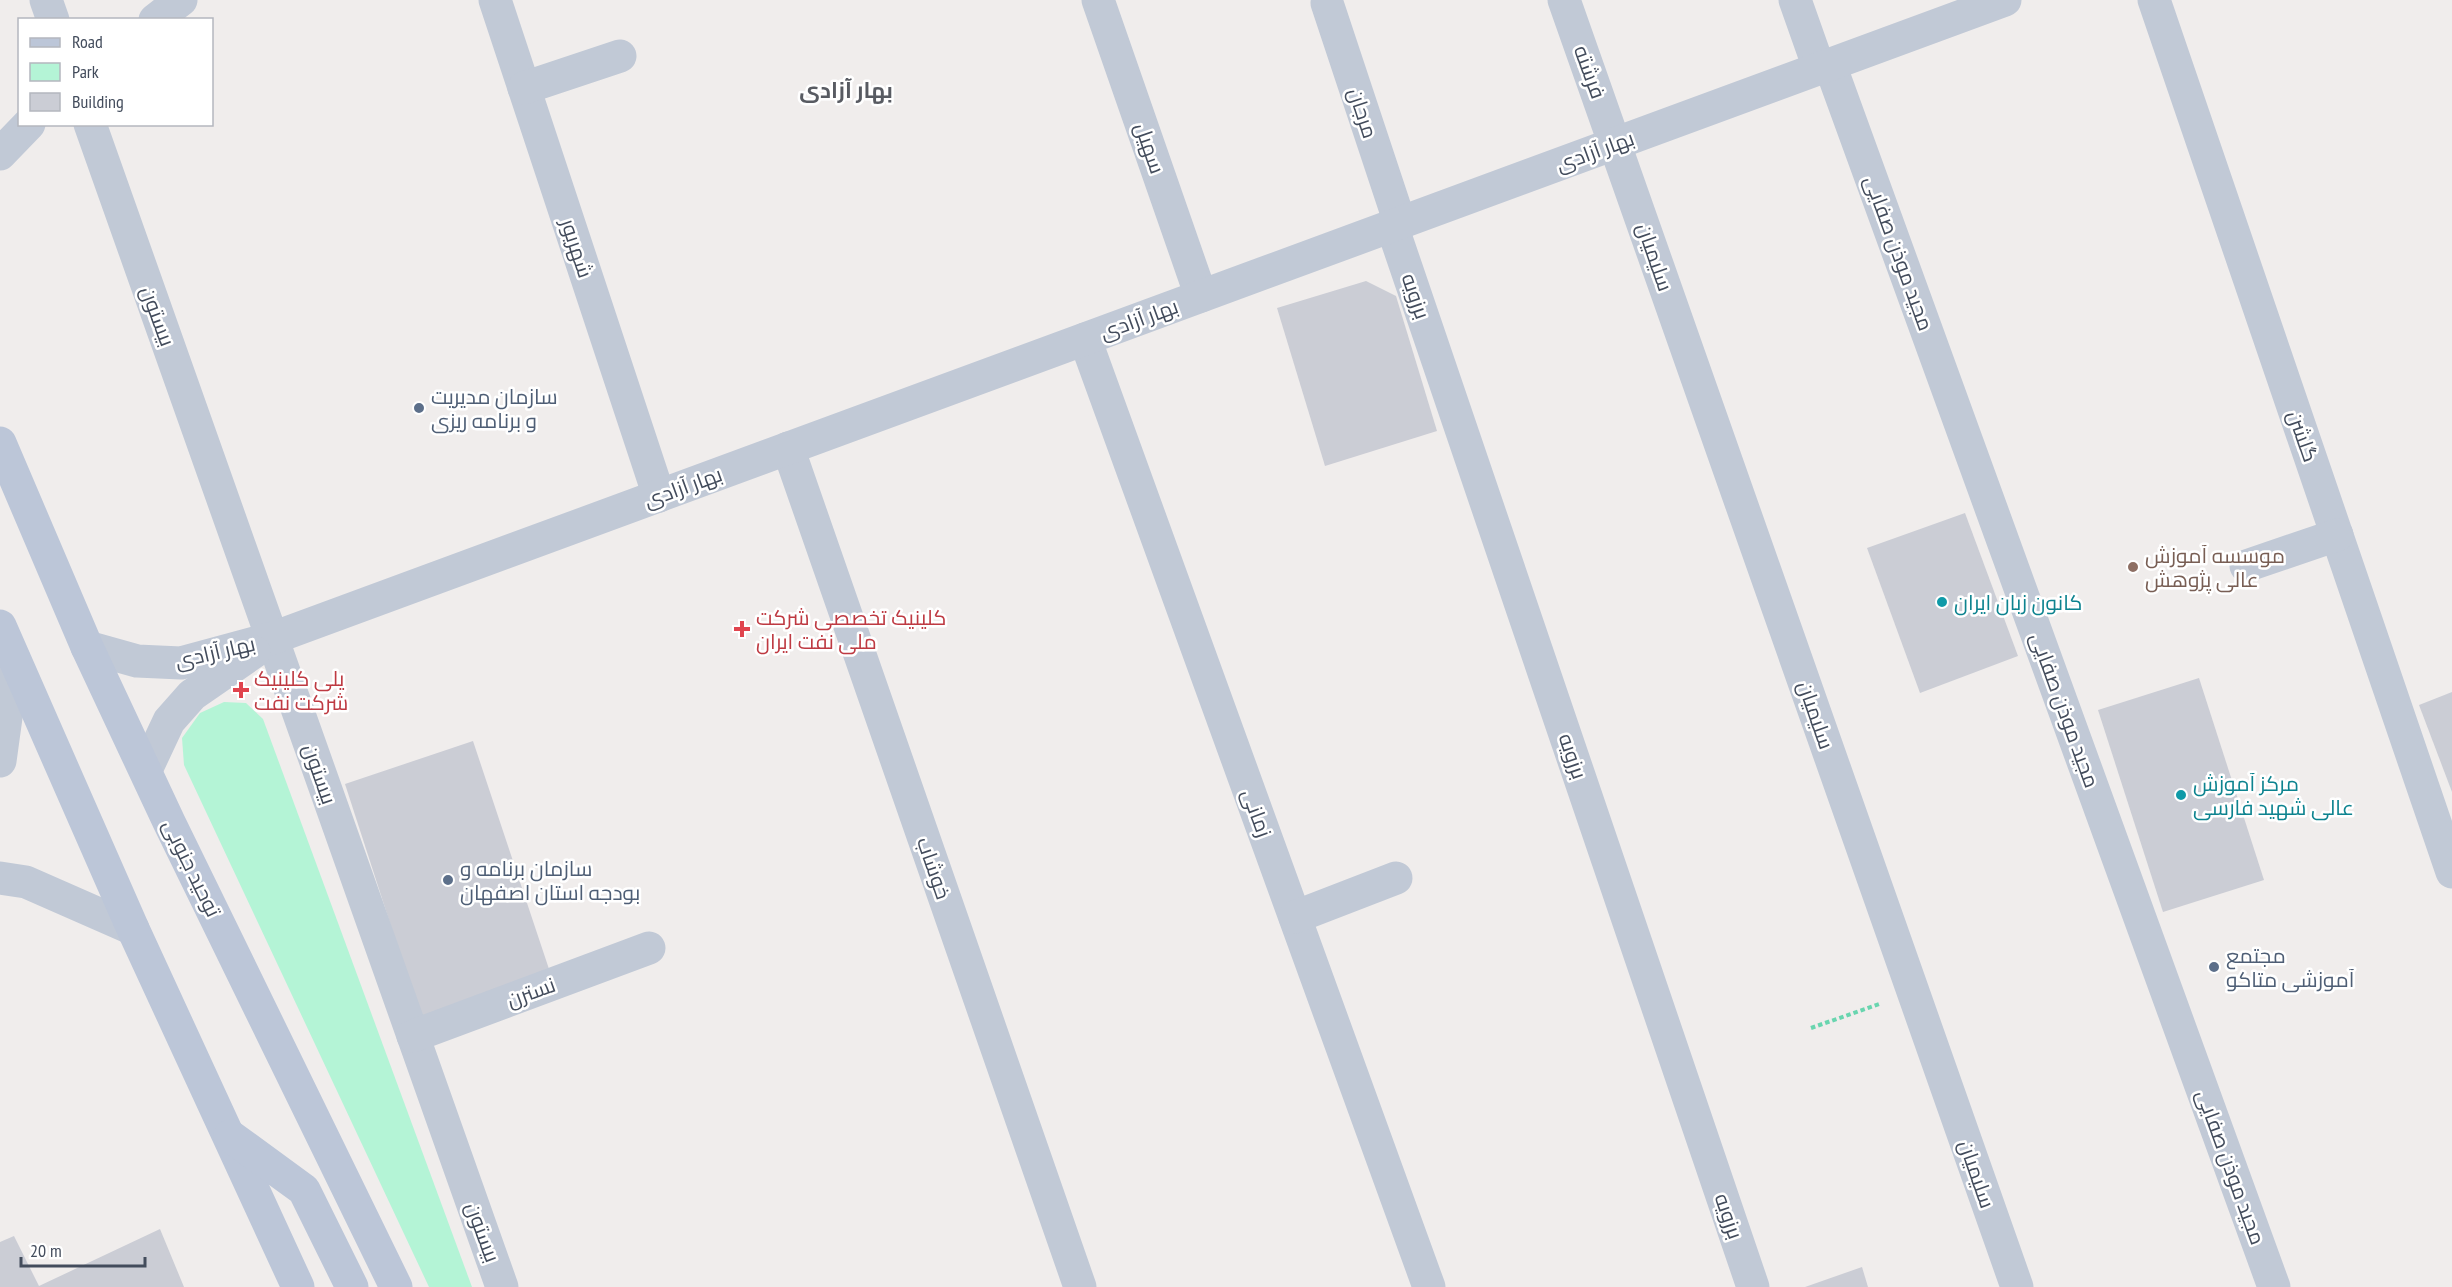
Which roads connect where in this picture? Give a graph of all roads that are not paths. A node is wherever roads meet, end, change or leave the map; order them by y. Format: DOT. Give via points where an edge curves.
graph roads {
  1 [pos="46,0"];
  2 [pos="182,0"];
  3 [pos="495,0"];
  4 [pos="1098,0"];
  5 [pos="1564,0"];
  6 [pos="1795,0"];
  7 [pos="2005,0"];
  8 [pos="2154,0"];
  9 [pos="1327,3"];
  10 [pos="52,18"];
  11 [pos="158,18"];
  12 [pos="620,56"];
  13 [pos="1825,67"];
  14 [pos="524,88"];
  15 [pos="27,126"];
  16 [pos="91,126"];
  17 [pos="1616,143"];
  18 [pos="0,154"];
  19 [pos="1396,224"];
  20 [pos="1201,296"];
  21 [pos="1085,339"];
  22 [pos="0,443"];
  23 [pos="788,448"];
  24 [pos="659,496"];
  25 [pos="2337,535"];
  26 [pos="2246,566"];
  27 [pos="0,626"];
  28 [pos="273,638"];
  29 [pos="87,647"];
  30 [pos="14,659"];
  31 [pos="0,761"];
  32 [pos="146,770"];
  33 [pos="2452,872"];
  34 [pos="0,878"];
  35 [pos="1396,878"];
  36 [pos="1295,917"];
  37 [pos="133,929"];
  38 [pos="648,948"];
  39 [pos="413,1036"];
  40 [pos="228,1135"];
  41 [pos="298,1287"];
  42 [pos="352,1287"];
  43 [pos="396,1287"];
  44 [pos="502,1287"];
  45 [pos="1080,1287"];
  46 [pos="1429,1287"];
  47 [pos="1754,1287"];
  48 [pos="2017,1287"];
  49 [pos="2274,1287"];
  1 -- 10 [label="street"];
  2 -- 11 [label="street"];
  3 -- 14 [label="street, شهریور"];
  4 -- 20 [label="street, سهیل"];
  5 -- 17 [label="street, فرشته"];
  6 -- 13 [label="street, مجید موذن صفایی"];
  7 -- 13 [label="street, بهار آزادی"];
  8 -- 25 [label="street, گلشن"];
  9 -- 19 [label="street, مرجان"];
  12 -- 14 [label="street"];
  13 -- 17 [label="street, بهار آزادی"];
  13 -- 49 [label="street, مجید موذن صفایی"];
  14 -- 24 [label="street, شهریور"];
  15 -- 18 [label="street"];
  16 -- 28 [label="street, بیستون"];
  17 -- 19 [label="street, بهار آزادی"];
  17 -- 48 [label="street, سلیمیان"];
  19 -- 20 [label="street, بهار آزادی"];
  19 -- 47 [label="street, برزویه"];
  20 -- 21 [label="street, بهار آزادی"];
  21 -- 23 [label="street, بهار آزادی"];
  21 -- 36 [label="street, زمانی"];
  22 -- 29 [label="main road, توحید جنوبی"];
  23 -- 24 [label="street, بهار آزادی"];
  23 -- 45 [label="street, خوشاب"];
  24 -- 28 [label="street, بهار آزادی"];
  25 -- 26 [label="street"];
  25 -- 33 [label="street, گلشن"];
  27 -- 30 [label="main road"];
  28 -- 29 [label="street, بهار آزادی" via="181,663 137,662"];
  28 -- 32 [label="street, بهار آزادی" via="192,695 169,721"];
  28 -- 39 [label="street, بیستون"];
  29 -- 32 [label="main road, توحید جنوبی"];
  30 -- 31 [label="street"];
  30 -- 37 [label="main road"];
  32 -- 43 [label="main road, توحید جنوبی"];
  34 -- 37 [label="street" via="26,882"];
  35 -- 36 [label="street"];
  36 -- 46 [label="street, زمانی"];
  37 -- 40 [label="main road"];
  38 -- 39 [label="street, نسترن"];
  39 -- 44 [label="street, بیستون"];
  40 -- 41 [label="main road"];
  40 -- 42 [label="main road" via="304,1190"];
}
